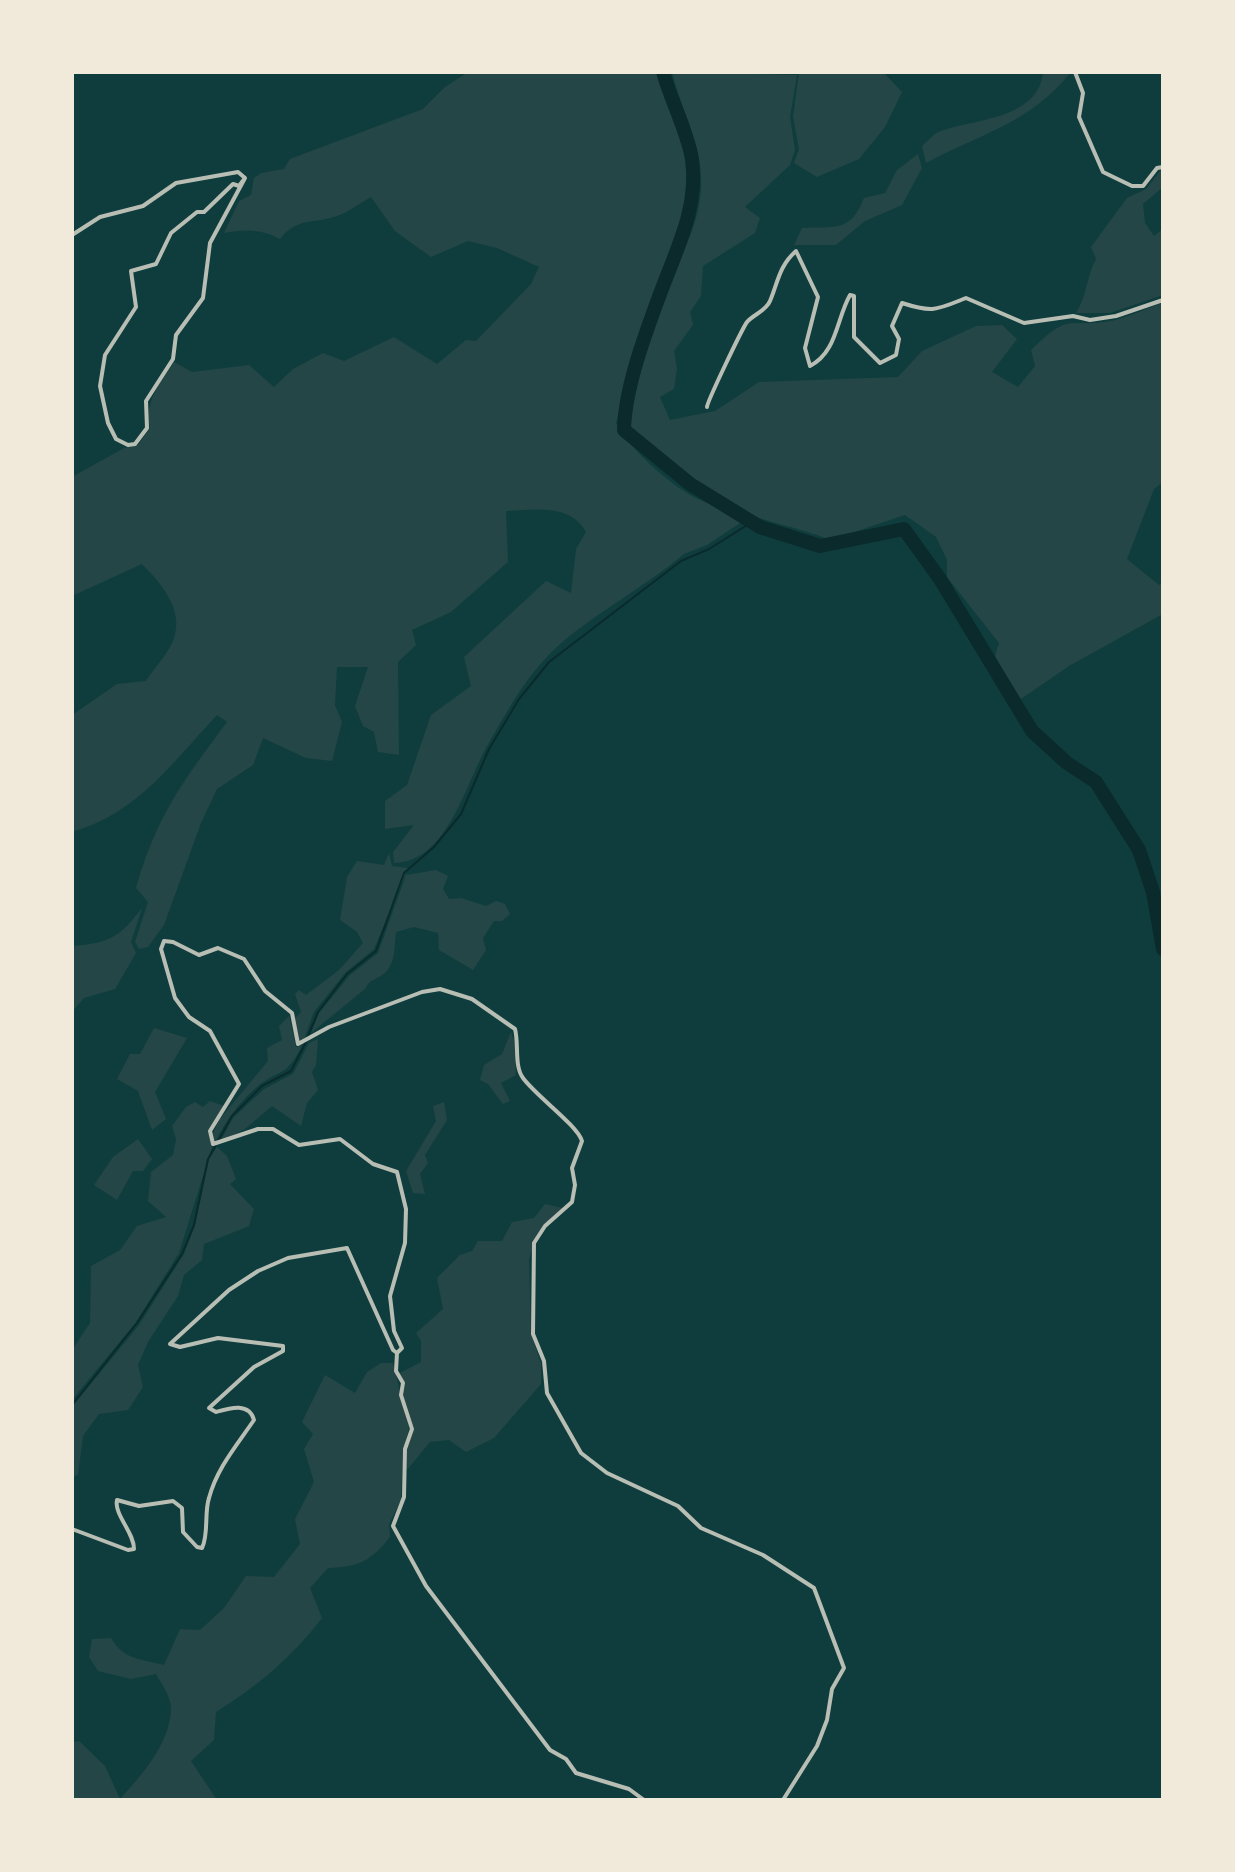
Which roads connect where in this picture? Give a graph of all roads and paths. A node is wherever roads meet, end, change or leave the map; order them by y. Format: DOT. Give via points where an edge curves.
graph roads {
  1 [pos="1075,72"];
  2 [pos="1163,167"];
  3 [pos="245,178"];
  4 [pos="72,235"];
  5 [pos="1163,300"];
  6 [pos="707,407"];
  7 [pos="397,1353"];
  8 [pos="72,1529"];
  9 [pos="644,1800"];
  10 [pos="783,1800"];
  1 -- 2 [label="street" via="1083,93 1079,117 1103,172 1143,186"];
  3 -- 3 [label="street" via="171,233 156,264 131,271 136,307 105,355 100,386 108,423 116,439 128,445 147,428 146,401 173,359 176,335 203,298 210,243"];
  3 -- 4 [label="street" via="238,172 176,183 143,206 100,217"];
  5 -- 6 [label="street" via="1116,316 1024,323 966,298 921,311 902,303 892,326 899,339 896,355 880,363 854,337 855,305 850,295 832,346 810,366 805,348 818,297 796,251 779,272 770,304 748,321"];
  7 -- 8 [label="street" via="347,1248 288,1258 258,1271 170,1344 180,1347 218,1338 283,1346 209,1408 244,1409 254,1420 215,1480 202,1548 183,1532 182,1508 173,1501 139,1506 117,1500 134,1549"];
  7 -- 9 [label="street" via="396,1371 412,1429 405,1449 404,1497 393,1526 415,1567 550,1750 576,1773 629,1789"];
  7 -- 10 [label="street" via="402,1348 394,1331 390,1289 405,1243 406,1209 397,1172 373,1164 351,1144 333,1137 299,1145 273,1129 258,1129 213,1144 210,1131 239,1084 210,1031 189,1017 175,998 161,949 164,941 199,955 218,948 244,959 265,991 292,1013 298,1044 329,1027 440,989 472,999 515,1029 522,1076 582,1141 572,1168 572,1202 538,1234 532,1255 533,1334 544,1361 547,1393 581,1453 607,1473 670,1501 701,1528 763,1555 814,1588 843,1662 823,1733"];
}
